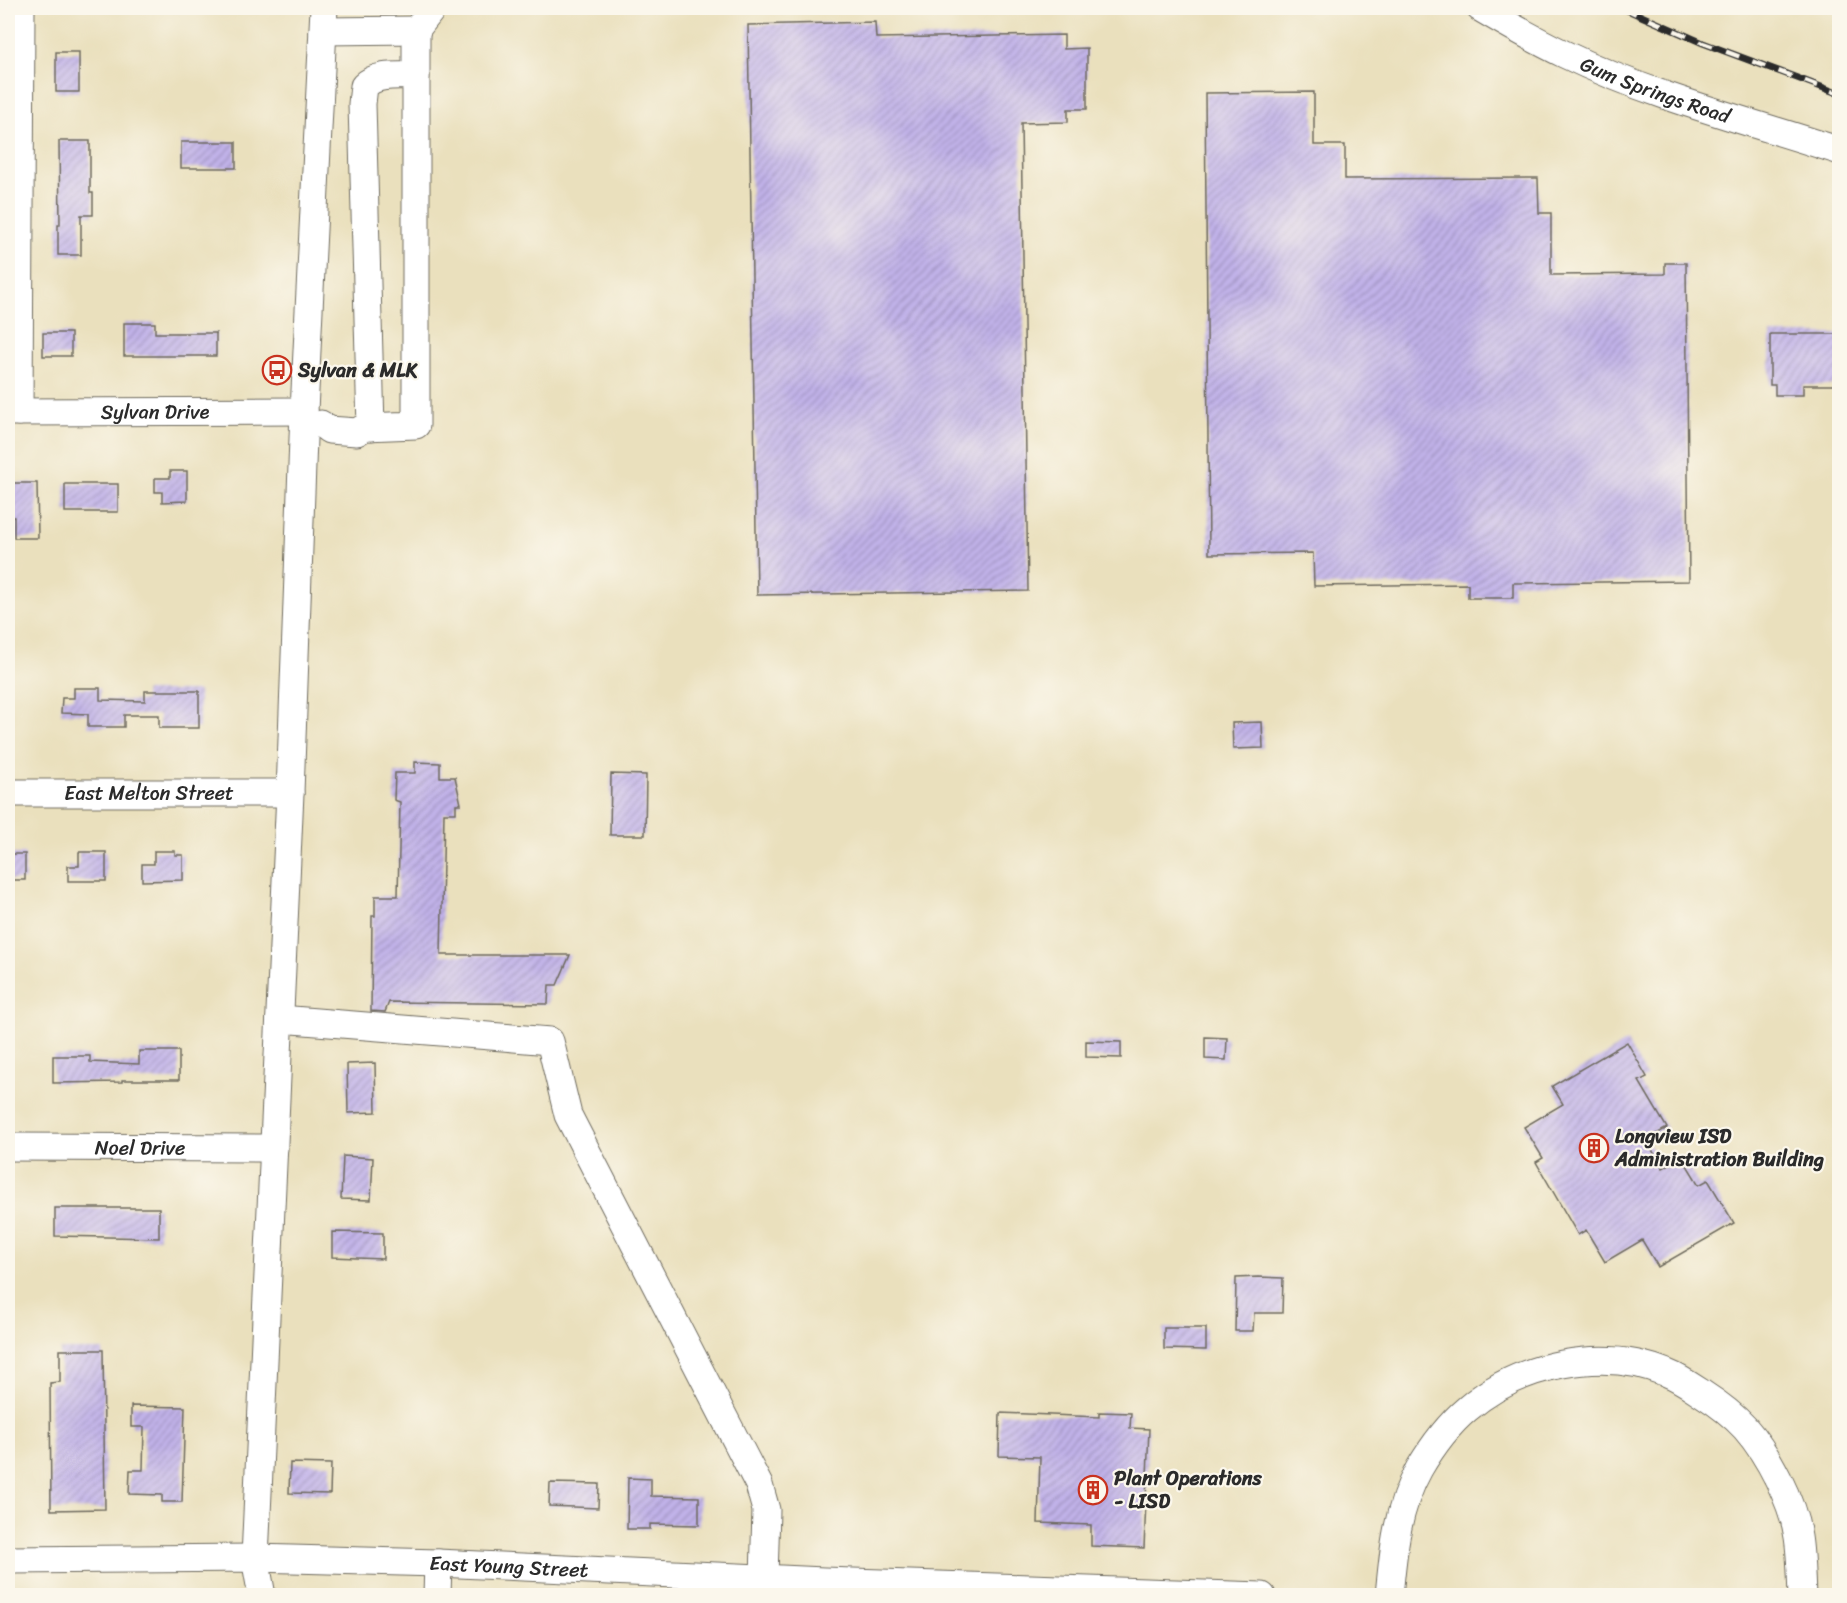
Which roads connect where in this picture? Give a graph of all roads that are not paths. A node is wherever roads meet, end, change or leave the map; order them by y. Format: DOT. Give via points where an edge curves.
graph roads {
  1 [pos="21,8"];
  2 [pos="433,8"];
  3 [pos="1480,8"];
  4 [pos="324,19"];
  5 [pos="416,30"];
  6 [pos="416,76"];
  7 [pos="1839,151"];
  8 [pos="13,412"];
  9 [pos="309,419"];
  10 [pos="368,427"];
  11 [pos="290,793"];
  12 [pos="8,794"];
  13 [pos="280,1019"];
  14 [pos="8,1147"];
  15 [pos="274,1148"];
  16 [pos="255,1558"];
  17 [pos="8,1560"];
  18 [pos="438,1563"];
  19 [pos="764,1578"];
  20 [pos="824,1588"];
  21 [pos="262,1596"];
  22 [pos="437,1596"];
  23 [pos="1262,1596"];
  24 [pos="1389,1596"];
  25 [pos="1802,1596"];
  1 -- 8 [label="street"];
  2 -- 5 [label="street"];
  3 -- 7 [label="street, Gum Springs Road" via="1565,55 1610,73"];
  4 -- 5 [label="street"];
  4 -- 9 [label="street"];
  5 -- 6 [label="street"];
  6 -- 10 [label="street" via="380,77 370,79 364,86"];
  6 -- 10 [label="street, Sylvan Drive" via="417,425"];
  8 -- 9 [label="street, Sylvan Drive"];
  9 -- 10 [label="street, Sylvan Drive" via="356,421"];
  9 -- 11 [label="street"];
  11 -- 12 [label="street, East Melton Street"];
  11 -- 13 [label="street"];
  13 -- 15 [label="street"];
  13 -- 19 [label="street" via="550,1041 568,1115 759,1485 766,1510"];
  14 -- 15 [label="street, Noel Drive"];
  15 -- 16 [label="street"];
  16 -- 17 [label="street, East Young Street"];
  16 -- 18 [label="street, East Young Street"];
  16 -- 21 [label="street"];
  18 -- 19 [label="street, East Young Street"];
  18 -- 22 [label="street"];
  19 -- 20 [label="street, East Young Street"];
  20 -- 23 [label="street, East Young Street"];
  24 -- 25 [label="street" via="1394,1543 1403,1506 1419,1470 1454,1422 1497,1388 1528,1373 1596,1361 1633,1364 1667,1373 1708,1397 1744,1427 1767,1459 1793,1517"];
}
